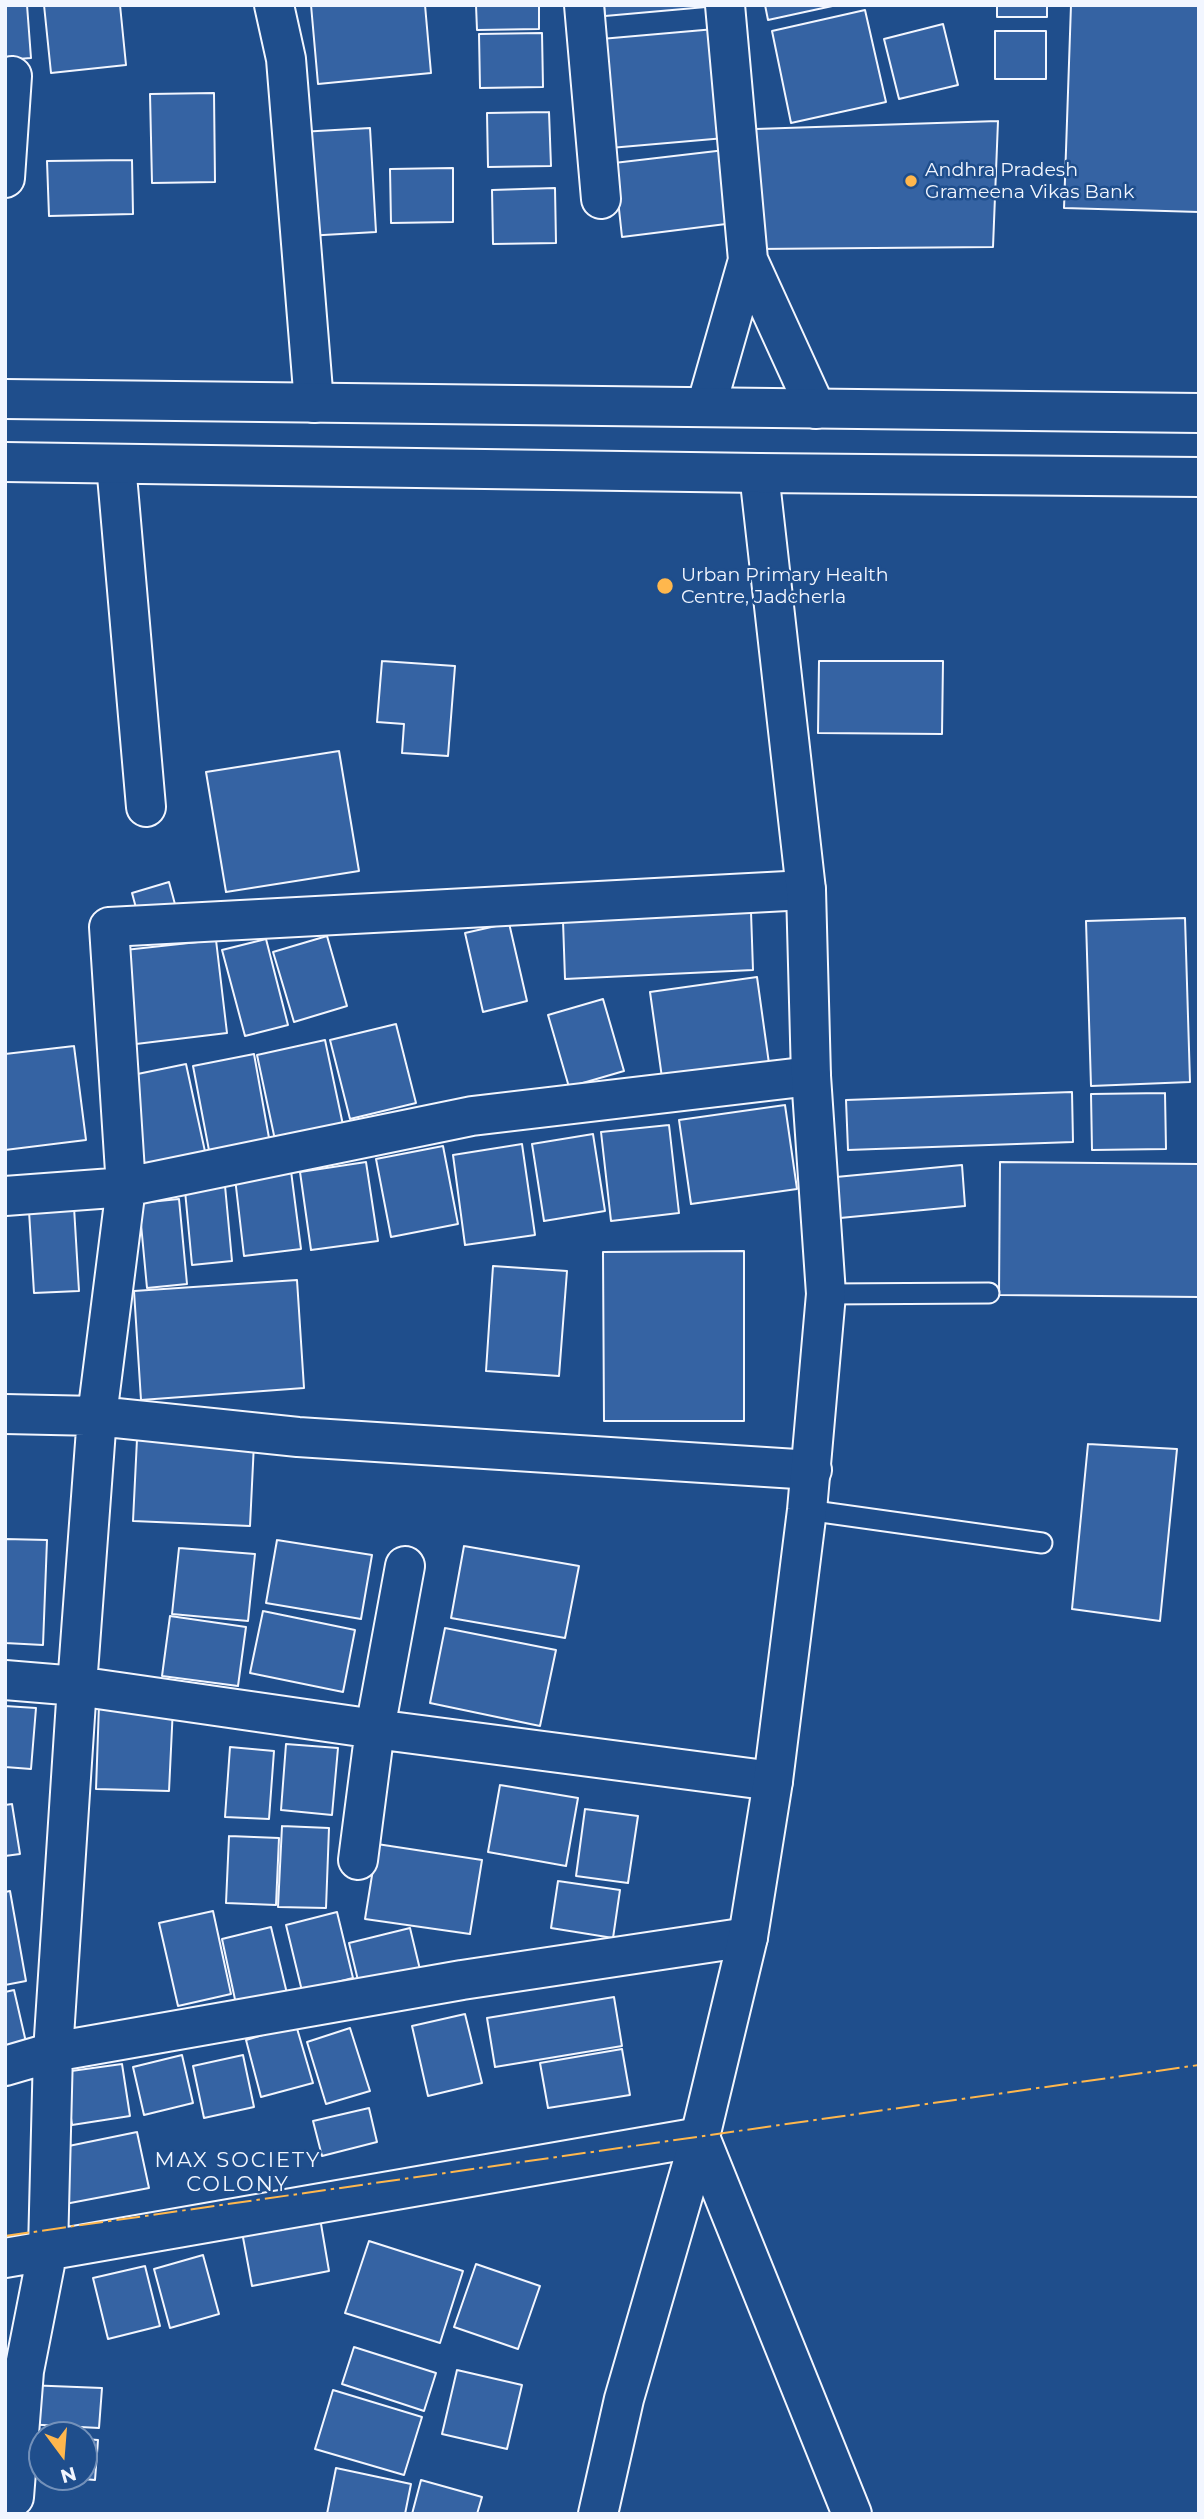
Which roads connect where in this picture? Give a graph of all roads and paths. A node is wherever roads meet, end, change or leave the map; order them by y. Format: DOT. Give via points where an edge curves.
graph roads {
  1 [pos="274,5"];
  2 [pos="584,5"];
  3 [pos="725,5"];
  4 [pos="12,76"];
  5 [pos="5,178"];
  6 [pos="601,199"];
  7 [pos="748,260"];
  8 [pos="5,399"];
  9 [pos="314,403"];
  10 [pos="706,407"];
  11 [pos="816,409"];
  12 [pos="1199,413"];
  13 [pos="5,461"];
  14 [pos="116,464"];
  15 [pos="759,473"];
  16 [pos="1199,477"];
  17 [pos="146,807"];
  18 [pos="806,890"];
  19 [pos="811,1076"];
  20 [pos="126,1187"];
  21 [pos="5,1196"];
  22 [pos="989,1293"];
  23 [pos="826,1294"];
  24 [pos="5,1414"];
  25 [pos="97,1416"];
  26 [pos="812,1470"];
  27 [pos="807,1510"];
  28 [pos="1042,1544"];
  29 [pos="405,1566"];
  30 [pos="5,1681"];
  31 [pos="77,1686"];
  32 [pos="375,1730"];
  33 [pos="773,1781"];
  34 [pos="358,1860"];
  35 [pos="748,1937"];
  36 [pos="53,2052"];
  37 [pos="5,2066"];
  38 [pos="700,2137"];
  39 [pos="48,2249"];
  40 [pos="5,2258"];
  41 [pos="14,2497"];
  42 [pos="598,2514"];
  43 [pos="852,2514"];
  1 -- 9 [label="main road" via="286,58"];
  2 -- 6 [label="main road"];
  3 -- 7 [label="main road"];
  4 -- 5 [label="main road"];
  7 -- 10 [label="main road"];
  7 -- 11 [label="main road"];
  8 -- 9 [label="main road"];
  9 -- 10 [label="main road"];
  10 -- 11 [label="main road"];
  11 -- 12 [label="main road"];
  13 -- 14 [label="main road"];
  14 -- 15 [label="main road"];
  14 -- 17 [label="main road"];
  15 -- 16 [label="main road"];
  15 -- 18 [label="main road"];
  18 -- 19 [label="main road"];
  18 -- 20 [label="main road" via="109,928"];
  19 -- 20 [label="main road" via="472,1116"];
  19 -- 23 [label="main road"];
  20 -- 21 [label="main road"];
  20 -- 25 [label="main road"];
  22 -- 23 [label="lane"];
  23 -- 26 [label="main road"];
  24 -- 25 [label="main road"];
  25 -- 26 [label="main road" via="298,1437"];
  25 -- 31 [label="main road"];
  26 -- 27 [label="main road"];
  27 -- 28 [label="lane"];
  27 -- 33 [label="main road"];
  29 -- 32 [label="main road"];
  30 -- 31 [label="main road"];
  31 -- 32 [label="main road"];
  31 -- 36 [label="main road"];
  32 -- 33 [label="main road"];
  32 -- 34 [label="main road"];
  33 -- 35 [label="main road"];
  35 -- 36 [label="main road" via="462,1980"];
  35 -- 38 [label="main road"];
  36 -- 37 [label="main road"];
  36 -- 39 [label="main road"];
  38 -- 39 [label="main road"];
  38 -- 42 [label="main road" via="624,2399"];
  38 -- 43 [label="main road"];
  39 -- 40 [label="main road"];
  39 -- 41 [label="main road" via="24,2371"];
}
